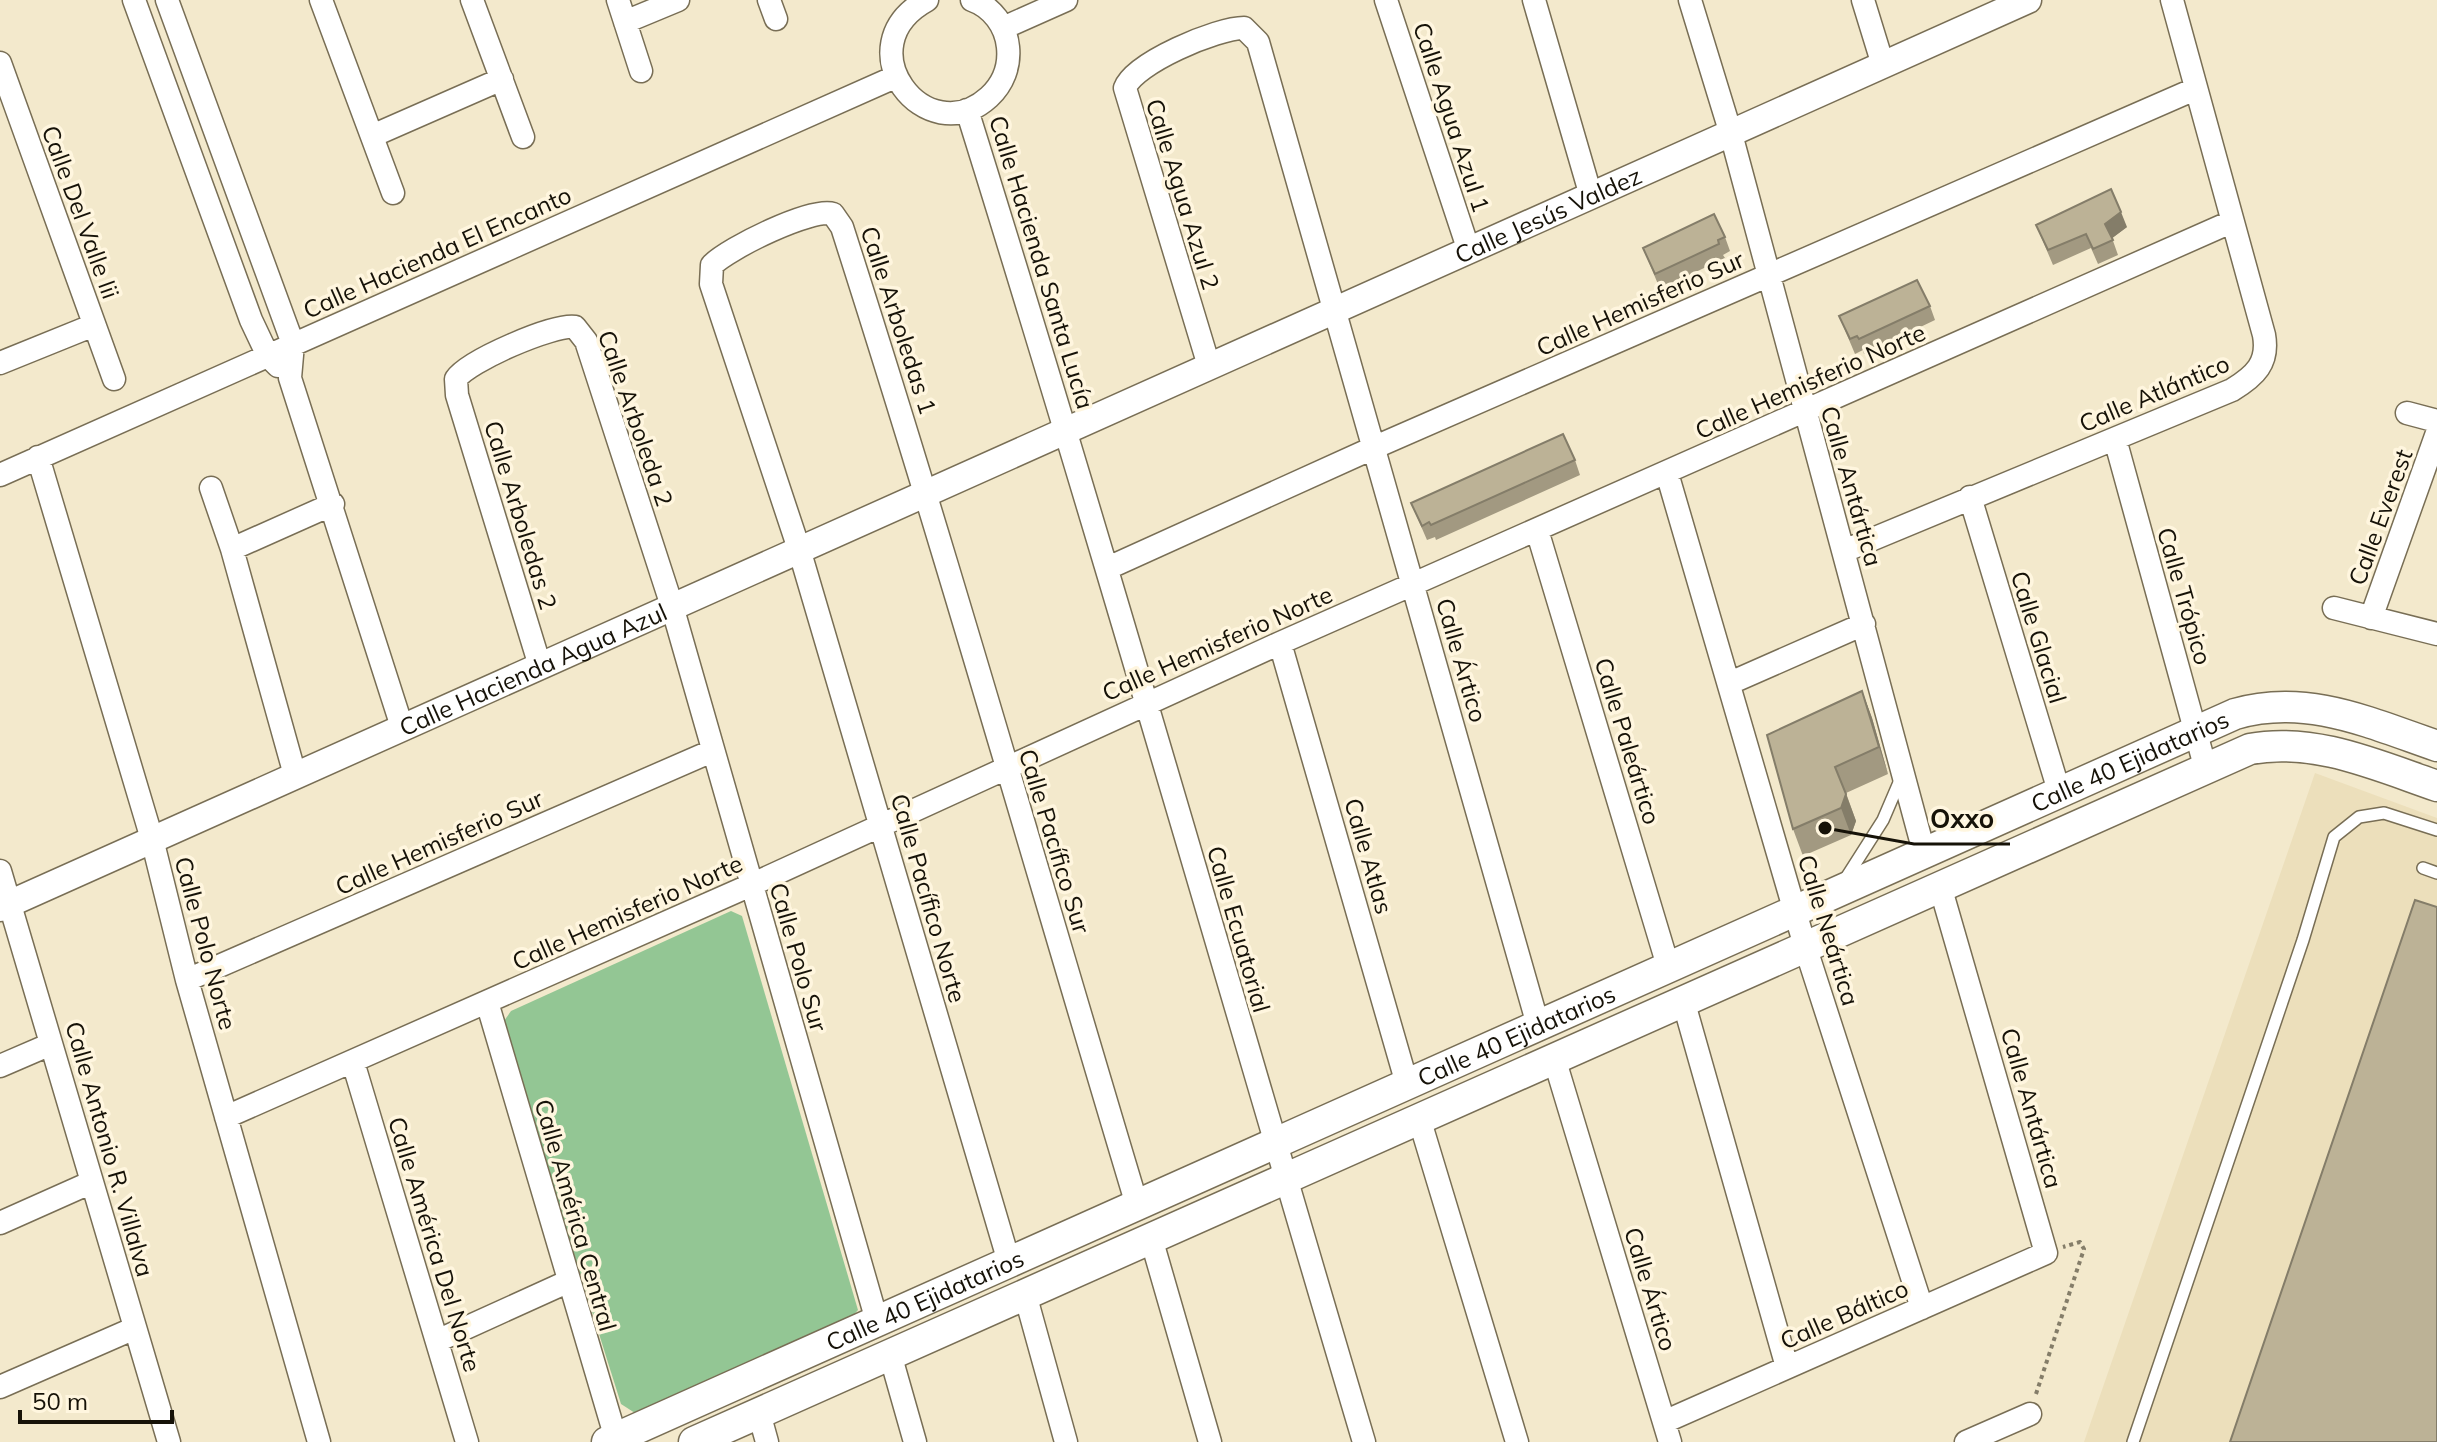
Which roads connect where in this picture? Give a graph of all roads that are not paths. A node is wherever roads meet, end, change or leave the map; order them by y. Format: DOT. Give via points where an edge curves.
graph roads {
  1 [pos="134,0"];
  2 [pos="167,0"];
  3 [pos="472,0"];
  4 [pos="618,0"];
  5 [pos="678,0"];
  6 [pos="927,0"];
  7 [pos="972,0"];
  8 [pos="1066,0"];
  9 [pos="1386,0"];
  10 [pos="1534,0"];
  11 [pos="1690,0"];
  12 [pos="1863,0"];
  13 [pos="2028,0"];
  14 [pos="2172,0"];
  15 [pos="325,1"];
  16 [pos="625,22"];
  17 [pos="1003,28"];
  18 [pos="0,63"];
  19 [pos="1883,65"];
  20 [pos="641,71"];
  21 [pos="895,77"];
  22 [pos="502,79"];
  23 [pos="2195,89"];
  24 [pos="967,110"];
  25 [pos="1731,134"];
  26 [pos="372,136"];
  27 [pos="523,137"];
  28 [pos="393,193"];
  29 [pos="1591,196"];
  30 [pos="2231,222"];
  31 [pos="1469,251"];
  32 [pos="1768,275"];
  33 [pos="1335,310"];
  34 [pos="94,325"];
  35 [pos="293,344"];
  36 [pos="268,356"];
  37 [pos="0,363"];
  38 [pos="1209,366"];
  39 [pos="290,378"];
  40 [pos="114,379"];
  41 [pos="456,379"];
  42 [pos="1803,412"];
  43 [pos="2407,413"];
  44 [pos="2437,421"];
  45 [pos="1067,430"];
  46 [pos="2437,433"];
  47 [pos="2115,439"];
  48 [pos="1373,448"];
  49 [pos="38,457"];
  50 [pos="1667,473"];
  51 [pos="0,475"];
  52 [pos="211,488"];
  53 [pos="927,492"];
  54 [pos="1970,497"];
  55 [pos="333,504"];
  56 [pos="1537,530"];
  57 [pos="232,549"];
  58 [pos="799,549"];
  59 [pos="1844,551"];
  60 [pos="1108,568"];
  61 [pos="1413,584"];
  62 [pos="672,606"];
  63 [pos="2334,608"];
  64 [pos="2371,618"];
  65 [pos="1864,624"];
  66 [pos="2437,634"];
  67 [pos="1280,643"];
  68 [pos="540,666"];
  69 [pos="1730,683"];
  70 [pos="1147,703"];
  71 [pos="402,727"];
  72 [pos="2195,730"];
  73 [pos="2437,746"];
  74 [pos="712,751"];
  75 [pos="2205,766"];
  76 [pos="1005,767"];
  77 [pos="1903,774"];
  78 [pos="295,775"];
  79 [pos="2437,786"];
  80 [pos="2059,791"];
  81 [pos="880,825"];
  82 [pos="2437,830"];
  83 [pos="152,839"];
  84 [pos="1924,852"];
  85 [pos="2423,868"];
  86 [pos="0,871"];
  87 [pos="2437,873"];
  88 [pos="751,885"];
  89 [pos="1940,886"];
  90 [pos="1837,891"];
  91 [pos="5,905"];
  92 [pos="1795,910"];
  93 [pos="1805,946"];
  94 [pos="1668,966"];
  95 [pos="187,980"];
  96 [pos="1683,1000"];
  97 [pos="487,1002"];
  98 [pos="1538,1025"];
  99 [pos="51,1044"];
  100 [pos="1554,1058"];
  101 [pos="353,1062"];
  102 [pos="0,1066"];
  103 [pos="1407,1084"];
  104 [pos="226,1117"];
  105 [pos="1419,1118"];
  106 [pos="1273,1144"];
  107 [pos="1285,1178"];
  108 [pos="92,1182"];
  109 [pos="1137,1205"];
  110 [pos="0,1223"];
  111 [pos="1151,1238"];
  112 [pos="2046,1253"];
  113 [pos="1009,1262"];
  114 [pos="567,1282"];
  115 [pos="1025,1294"];
  116 [pos="1922,1308"];
  117 [pos="877,1321"];
  118 [pos="135,1328"];
  119 [pos="437,1341"];
  120 [pos="890,1354"];
  121 [pos="1787,1367"];
  122 [pos="0,1387"];
  123 [pos="759,1413"];
  124 [pos="2030,1414"];
  125 [pos="1667,1432"];
  126 [pos="614,1441"];
  127 [pos="169,1442"];
  128 [pos="319,1442"];
  129 [pos="467,1442"];
  130 [pos="694,1442"];
  131 [pos="767,1442"];
  132 [pos="915,1442"];
  133 [pos="1066,1442"];
  134 [pos="1210,1442"];
  135 [pos="1364,1442"];
  136 [pos="1517,1442"];
  137 [pos="1966,1442"];
  138 [pos="2133,1442"];
  1 -- 36 [label="street"];
  2 -- 35 [label="street"];
  3 -- 22 [label="street"];
  4 -- 16 [label="street"];
  5 -- 16 [label="street"];
  6 -- 21 [label="street" via="900,22 892,39"];
  7 -- 17 [label="street"];
  8 -- 17 [label="street"];
  9 -- 31 [label="street, Calle Agua Azul 1"];
  10 -- 29 [label="street"];
  11 -- 25 [label="street, Calle Antártica"];
  12 -- 19 [label="street"];
  13 -- 19 [label="street, Calle Jesús Valdez"];
  14 -- 23 [label="street, Calle Atlántico"];
  15 -- 26 [label="street"];
  16 -- 20 [label="street"];
  17 -- 24 [label="street" via="1008,61 1004,77 982,103"];
  18 -- 34 [label="street, Calle Del Valle Iii"];
  19 -- 25 [label="street, Calle Jesús Valdez"];
  21 -- 24 [label="street" via="917,103 950,113"];
  21 -- 35 [label="street, Calle Hacienda El Encanto"];
  22 -- 26 [label="street"];
  22 -- 27 [label="street"];
  23 -- 30 [label="street, Calle Atlántico"];
  23 -- 32 [label="street, Calle Hemisferio Sur"];
  24 -- 45 [label="street, Calle Hacienda Santa Lucía"];
  25 -- 29 [label="street, Calle Jesús Valdez"];
  25 -- 32 [label="street, Calle Antártica"];
  26 -- 28 [label="street"];
  29 -- 31 [label="street, Calle Jesús Valdez"];
  30 -- 42 [label="street, Calle Hemisferio Norte"];
  30 -- 47 [label="street, Calle Atlántico" via="2266,357 2232,390"];
  31 -- 33 [label="street, Calle Jesús Valdez"];
  32 -- 42 [label="street, Calle Antártica"];
  32 -- 48 [label="street, Calle Hemisferio Sur"];
  33 -- 38 [label="street, Calle Jesús Valdez"];
  33 -- 38 [label="street, Calle Agua Azul 2" via="1258,42 1244,28 1224,30 1144,66 1129,78 1126,97"];
  33 -- 48 [label="street, Calle Ártico"];
  34 -- 37 [label="street"];
  34 -- 40 [label="street, Calle Del Valle Iii"];
  35 -- 36 [label="street, Calle Hacienda El Encanto"];
  35 -- 39 [label="street"];
  36 -- 39 [label="street"];
  36 -- 49 [label="street, Calle Hacienda El Encanto"];
  38 -- 45 [label="street, Calle Jesús Valdez"];
  39 -- 55 [label="street"];
  41 -- 62 [label="street, Calle Arboleda 2" via="469,367 548,331 568,326 582,333"];
  41 -- 68 [label="street, Calle Arboledas 2"];
  42 -- 50 [label="street, Calle Hemisferio Norte"];
  42 -- 59 [label="street, Calle Antártica"];
  43 -- 44 [label="street"];
  45 -- 53 [label="street, Calle Hacienda Agua Azul"];
  45 -- 60 [label="street, Calle Ecuatorial"];
  46 -- 64 [label="street, Calle Everest"];
  47 -- 54 [label="street, Calle Atlántico"];
  47 -- 72 [label="street, Calle Trópico"];
  48 -- 60 [label="street, Calle Hemisferio Sur"];
  48 -- 61 [label="street, Calle Ártico"];
  49 -- 51 [label="street, Calle Hacienda El Encanto"];
  49 -- 83 [label="street, Calle Polo Norte"];
  50 -- 56 [label="street, Calle Hemisferio Norte"];
  50 -- 69 [label="street, Calle Neártica"];
  52 -- 57 [label="street"];
  53 -- 58 [label="street, Calle Hacienda Agua Azul"];
  53 -- 58 [label="street, Calle Arboledas 1" via="839,220 817,213 727,251 712,265 711,284"];
  53 -- 76 [label="street, Calle Pacífico Sur"];
  54 -- 59 [label="street, Calle Atlántico"];
  54 -- 80 [label="street, Calle Glacial"];
  55 -- 57 [label="street"];
  55 -- 71 [label="street"];
  56 -- 61 [label="street, Calle Hemisferio Norte"];
  56 -- 94 [label="street, Calle Paleártico"];
  57 -- 78 [label="street"];
  58 -- 62 [label="street, Calle Hacienda Agua Azul"];
  58 -- 81 [label="street, Calle Pacífico Norte"];
  59 -- 65 [label="street, Calle Antártica"];
  60 -- 70 [label="street, Calle Ecuatorial"];
  61 -- 67 [label="street, Calle Hemisferio Norte"];
  61 -- 98 [label="street, Calle Ártico"];
  62 -- 68 [label="street, Calle Hacienda Agua Azul"];
  62 -- 74 [label="street, Calle Polo Sur"];
  63 -- 64 [label="street"];
  64 -- 66 [label="street"];
  65 -- 69 [label="street"];
  65 -- 77 [label="street, Calle Antártica"];
  67 -- 70 [label="street, Calle Hemisferio Norte"];
  67 -- 103 [label="street, Calle Atlas"];
  68 -- 71 [label="street, Calle Hacienda Agua Azul"];
  69 -- 92 [label="street, Calle Neártica"];
  70 -- 76 [label="street, Calle Hemisferio Norte"];
  70 -- 106 [label="street, Calle Ecuatorial"];
  71 -- 78 [label="street, Calle Hacienda Agua Azul"];
  72 -- 73 [label="main road, Calle 40 Ejidatarios" via="2262,706 2308,705"];
  72 -- 75 [label="street, Calle Trópico"];
  72 -- 80 [label="main road, Calle 40 Ejidatarios"];
  74 -- 88 [label="street, Calle Polo Sur"];
  74 -- 95 [label="street, Calle Hemisferio Sur"];
  75 -- 79 [label="main road, Calle 40 Ejidatarios" via="2279,743 2352,756"];
  75 -- 89 [label="main road, Calle 40 Ejidatarios"];
  76 -- 81 [label="street, Calle Hemisferio Norte"];
  76 -- 109 [label="street, Calle Pacífico Sur"];
  77 -- 84 [label="street, Calle Antártica"];
  77 -- 90 [label="lane" via="1883,820"];
  78 -- 83 [label="street, Calle Hacienda Agua Azul"];
  80 -- 84 [label="main road, Calle 40 Ejidatarios"];
  81 -- 88 [label="street, Calle Hemisferio Norte"];
  81 -- 113 [label="street, Calle Pacífico Norte"];
  82 -- 138 [label="lane" via="2384,813 2359,817 2334,837"];
  83 -- 91 [label="street, Calle Hacienda Agua Azul"];
  83 -- 95 [label="street, Calle Polo Norte"];
  84 -- 90 [label="main road, Calle 40 Ejidatarios"];
  85 -- 87 [label="lane"];
  86 -- 91 [label="street, Calle Antonio R. Villalva"];
  88 -- 97 [label="street, Calle Hemisferio Norte"];
  88 -- 117 [label="street, Calle Polo Sur"];
  89 -- 93 [label="main road, Calle 40 Ejidatarios"];
  89 -- 112 [label="street, Calle Antártica"];
  90 -- 92 [label="main road, Calle 40 Ejidatarios"];
  91 -- 99 [label="street, Calle Antonio R. Villalva"];
  92 -- 93 [label="street, Calle Neártica"];
  92 -- 94 [label="main road, Calle 40 Ejidatarios"];
  93 -- 96 [label="main road, Calle 40 Ejidatarios"];
  93 -- 116 [label="street, Calle Neártica"];
  94 -- 98 [label="main road, Calle 40 Ejidatarios"];
  95 -- 104 [label="street, Calle Polo Norte"];
  96 -- 100 [label="main road, Calle 40 Ejidatarios"];
  96 -- 121 [label="street"];
  97 -- 101 [label="street, Calle Hemisferio Norte"];
  97 -- 114 [label="street, Calle América Central"];
  98 -- 103 [label="main road, Calle 40 Ejidatarios"];
  99 -- 102 [label="street"];
  99 -- 108 [label="street, Calle Antonio R. Villalva"];
  100 -- 105 [label="main road, Calle 40 Ejidatarios"];
  100 -- 125 [label="street, Calle Ártico"];
  101 -- 104 [label="street, Calle Hemisferio Norte"];
  101 -- 119 [label="street, Calle América Del Norte"];
  103 -- 106 [label="main road, Calle 40 Ejidatarios"];
  104 -- 128 [label="street, Calle Polo Norte"];
  105 -- 107 [label="main road, Calle 40 Ejidatarios"];
  105 -- 136 [label="street"];
  106 -- 107 [label="street, Calle Ecuatorial"];
  106 -- 109 [label="main road, Calle 40 Ejidatarios"];
  107 -- 111 [label="main road, Calle 40 Ejidatarios"];
  107 -- 135 [label="street, Calle Ecuatorial"];
  108 -- 110 [label="street"];
  108 -- 118 [label="street, Calle Antonio R. Villalva"];
  109 -- 113 [label="main road, Calle 40 Ejidatarios"];
  111 -- 115 [label="main road, Calle 40 Ejidatarios"];
  111 -- 134 [label="street"];
  112 -- 116 [label="street, Calle Báltico"];
  113 -- 117 [label="main road, Calle 40 Ejidatarios"];
  114 -- 119 [label="street"];
  114 -- 126 [label="street, Calle América Central"];
  115 -- 120 [label="main road, Calle 40 Ejidatarios"];
  115 -- 133 [label="street"];
  116 -- 121 [label="street, Calle Báltico"];
  117 -- 126 [label="main road, Calle 40 Ejidatarios"];
  118 -- 122 [label="street"];
  118 -- 127 [label="street, Calle Antonio R. Villalva"];
  119 -- 129 [label="street, Calle América Del Norte"];
  120 -- 123 [label="main road, Calle 40 Ejidatarios"];
  120 -- 132 [label="street"];
  121 -- 125 [label="street, Calle Báltico"];
  123 -- 130 [label="main road, Calle 40 Ejidatarios"];
  123 -- 131 [label="street"];
  124 -- 137 [label="street"];
}
